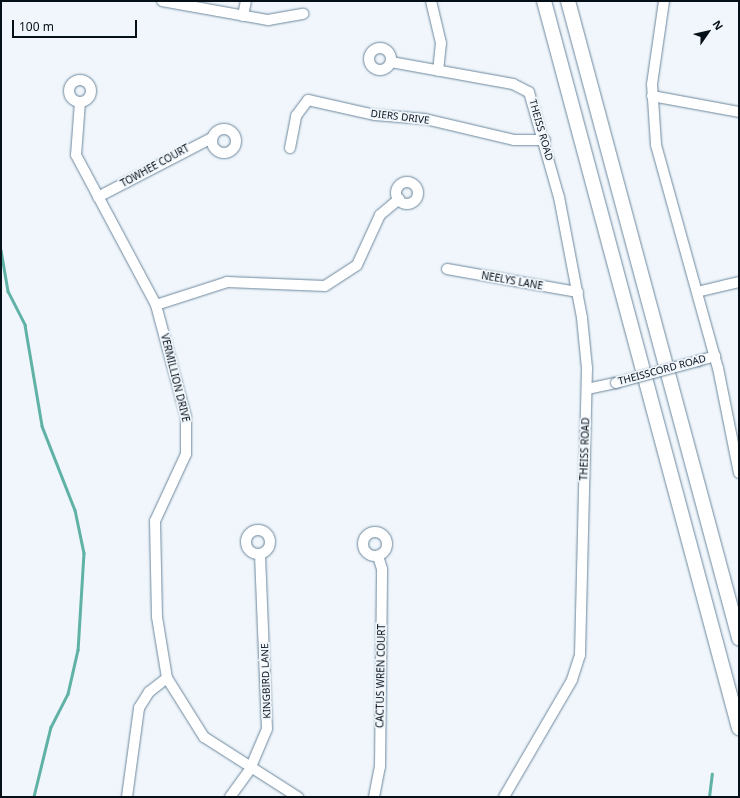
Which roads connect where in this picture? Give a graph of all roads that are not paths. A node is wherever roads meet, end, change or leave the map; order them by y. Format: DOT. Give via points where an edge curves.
graph roads {
  1 [pos="162,1"];
  2 [pos="246,1"];
  3 [pos="431,1"];
  4 [pos="544,1"];
  5 [pos="568,1"];
  6 [pos="664,1"];
  7 [pos="303,14"];
  8 [pos="243,16"];
  9 [pos="391,62"];
  10 [pos="438,70"];
  11 [pos="652,96"];
  12 [pos="80,102"];
  13 [pos="739,112"];
  14 [pos="212,138"];
  15 [pos="545,140"];
  16 [pos="290,148"];
  17 [pos="98,197"];
  18 [pos="399,199"];
  19 [pos="447,269"];
  20 [pos="739,282"];
  21 [pos="578,292"];
  22 [pos="697,292"];
  23 [pos="156,305"];
  24 [pos="714,356"];
  25 [pos="587,390"];
  26 [pos="739,473"];
  27 [pos="260,554"];
  28 [pos="378,556"];
  29 [pos="739,638"];
  30 [pos="167,678"];
  31 [pos="739,728"];
  32 [pos="250,769"];
  33 [pos="127,797"];
  34 [pos="230,797"];
  35 [pos="298,797"];
  36 [pos="374,797"];
  37 [pos="504,797"];
  1 -- 8 [label="street"];
  2 -- 8 [label="street"];
  3 -- 10 [label="street" via="441,43"];
  4 -- 31 [label="highway"];
  5 -- 29 [label="highway"];
  6 -- 11 [label="street"];
  7 -- 8 [label="street" via="268,20"];
  9 -- 10 [label="street"];
  10 -- 15 [label="street, THEISS ROAD" via="526,88"];
  11 -- 13 [label="street"];
  11 -- 22 [label="street" via="660,165"];
  12 -- 17 [label="street, VERMILLION DRIVE" via="76,155"];
  14 -- 17 [label="street, TOWHEE COURT"];
  15 -- 16 [label="street, DIERS DRIVE" via="514,140 425,119 375,115 308,100 296,116"];
  15 -- 21 [label="street, THEISS ROAD"];
  17 -- 23 [label="street, VERMILLION DRIVE"];
  18 -- 23 [label="street" via="380,215 357,265 325,286 308,288 247,281 227,282"];
  19 -- 21 [label="street, NEELYS LANE"];
  20 -- 22 [label="street"];
  21 -- 25 [label="street, THEISS ROAD" via="586,349"];
  22 -- 24 [label="street"];
  23 -- 30 [label="street, VERMILLION DRIVE" via="188,438 186,454 154,521 157,617"];
  24 -- 25 [label="street, THEISSCORD ROAD, bridge"];
  24 -- 26 [label="street, THEISSCORD ROAD"];
  25 -- 37 [label="street, THEISS ROAD" via="578,664"];
  27 -- 32 [label="street, KINGBIRD LANE" via="267,729"];
  28 -- 36 [label="street, CACTUS WREN COURT" via="382,569 380,767"];
  30 -- 32 [label="street, VERMILLION DRIVE" via="204,737"];
  30 -- 33 [label="street" via="149,692 139,708"];
  32 -- 34 [label="street, KINGBIRD LANE"];
  32 -- 35 [label="street, VERMILLION DRIVE"];
}
